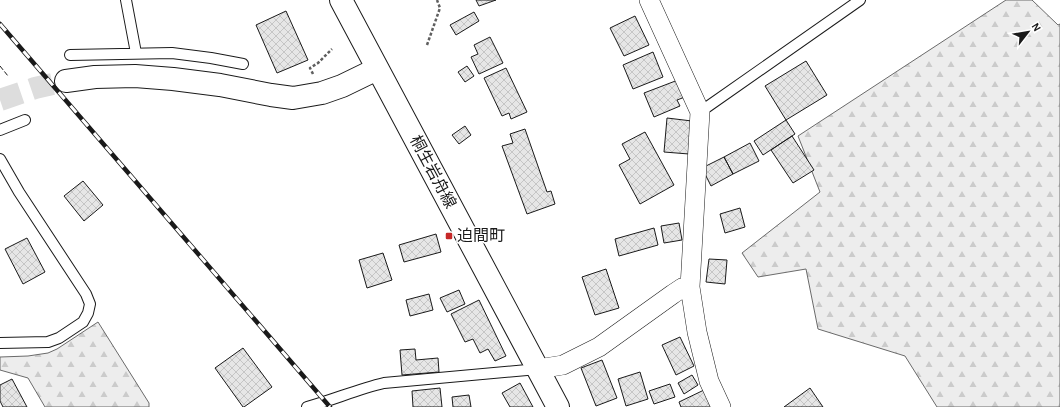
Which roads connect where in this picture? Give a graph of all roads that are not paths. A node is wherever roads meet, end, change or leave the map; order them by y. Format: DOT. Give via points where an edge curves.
graph roads {
  1 [pos="126,0"];
  2 [pos="342,0"];
  3 [pos="649,0"];
  4 [pos="860,0"];
  5 [pos="136,53"];
  6 [pos="70,55"];
  7 [pos="243,64"];
  8 [pos="377,69"];
  9 [pos="66,81"];
  10 [pos="700,112"];
  11 [pos="25,120"];
  12 [pos="0,130"];
  13 [pos="0,159"];
  14 [pos="690,287"];
  15 [pos="0,344"];
  16 [pos="538,369"];
  17 [pos="307,407"];
  18 [pos="558,407"];
  19 [pos="721,407"];
  1 -- 5 [label="lane"];
  2 -- 8 [label="main road, 桐生岩舟線"];
  3 -- 10 [label="street"];
  4 -- 10 [label="lane"];
  5 -- 6 [label="lane"];
  5 -- 7 [label="lane" via="172,53"];
  8 -- 9 [label="main road" via="342,86 292,98 220,85 135,76"];
  8 -- 16 [label="main road, 桐生岩舟線"];
  10 -- 14 [label="street"];
  11 -- 12 [label="lane"];
  13 -- 15 [label="lane" via="90,304 83,322 59,338 48,342"];
  14 -- 16 [label="street" via="682,288 599,347 563,365"];
  14 -- 19 [label="street" via="697,332 709,381"];
  16 -- 17 [label="lane" via="384,384"];
  16 -- 18 [label="main road, 桐生岩舟線"];
}
